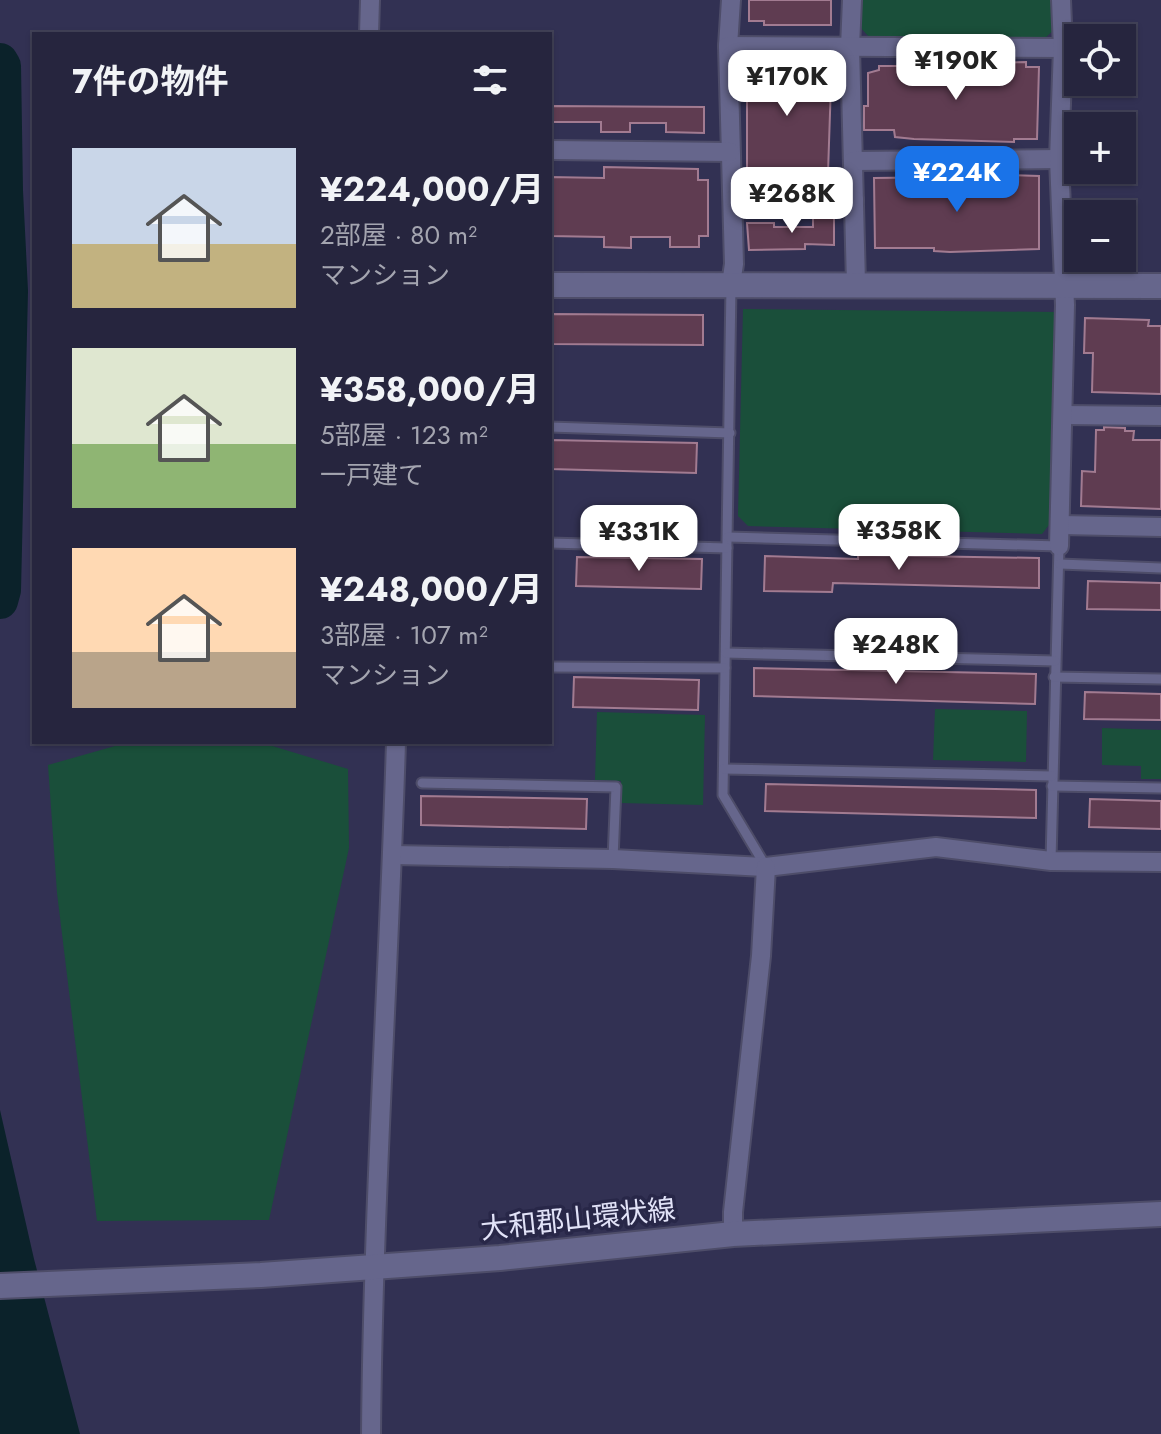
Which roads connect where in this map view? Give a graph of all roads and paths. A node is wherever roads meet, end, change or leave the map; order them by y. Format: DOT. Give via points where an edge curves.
graph roads {
  1 [pos="370,0"];
  2 [pos="731,0"];
  3 [pos="852,0"];
  4 [pos="1061,0"];
  5 [pos="369,32"];
  6 [pos="728,46"];
  7 [pos="850,47"];
  8 [pos="1063,48"];
  9 [pos="552,150"];
  10 [pos="730,152"];
  11 [pos="1059,159"];
  12 [pos="853,161"];
  13 [pos="734,199"];
  14 [pos="854,200"];
  15 [pos="731,284"];
  16 [pos="856,284"];
  17 [pos="552,285"];
  18 [pos="1065,285"];
  19 [pos="1161,286"];
  20 [pos="1063,415"];
  21 [pos="1161,416"];
  22 [pos="552,427"];
  23 [pos="730,433"];
  24 [pos="1061,525"];
  25 [pos="1161,527"];
  26 [pos="728,542"];
  27 [pos="552,543"];
  28 [pos="1060,555"];
  29 [pos="1161,568"];
  30 [pos="726,653"];
  31 [pos="1055,661"];
  32 [pos="552,667"];
  33 [pos="725,668"];
  34 [pos="1054,677"];
  35 [pos="1161,679"];
  36 [pos="396,744"];
  37 [pos="724,769"];
  38 [pos="1052,781"];
  39 [pos="422,783"];
  40 [pos="1161,788"];
  41 [pos="393,855"];
  42 [pos="613,859"];
  43 [pos="1051,861"];
  44 [pos="1161,862"];
  45 [pos="766,867"];
  46 [pos="1161,1214"];
  47 [pos="733,1234"];
  48 [pos="373,1265"];
  49 [pos="0,1286"];
  50 [pos="371,1434"];
  1 -- 5 [label="street"];
  2 -- 6 [label="street"];
  3 -- 7 [label="street"];
  4 -- 8 [label="street"];
  6 -- 7 [label="street"];
  6 -- 10 [label="street"];
  7 -- 8 [label="street"];
  7 -- 12 [label="street"];
  8 -- 11 [label="street"];
  9 -- 10 [label="street"];
  10 -- 13 [label="street"];
  11 -- 12 [label="street"];
  11 -- 18 [label="street"];
  12 -- 14 [label="street"];
  13 -- 14 [label="street"];
  13 -- 15 [label="street"];
  14 -- 16 [label="street"];
  15 -- 16 [label="main road"];
  15 -- 17 [label="main road"];
  15 -- 23 [label="lane"];
  16 -- 18 [label="main road"];
  18 -- 19 [label="main road"];
  18 -- 20 [label="street"];
  20 -- 21 [label="street"];
  20 -- 24 [label="street"];
  22 -- 23 [label="lane"];
  23 -- 26 [label="lane"];
  24 -- 25 [label="street"];
  24 -- 28 [label="street"];
  26 -- 27 [label="lane"];
  26 -- 28 [label="lane"];
  26 -- 30 [label="lane"];
  28 -- 29 [label="lane"];
  28 -- 31 [label="lane"];
  30 -- 31 [label="lane"];
  30 -- 33 [label="lane"];
  31 -- 34 [label="lane"];
  32 -- 33 [label="lane"];
  33 -- 37 [label="lane"];
  34 -- 35 [label="lane"];
  34 -- 38 [label="lane"];
  36 -- 41 [label="street"];
  37 -- 38 [label="lane"];
  37 -- 45 [label="lane" via="723,795"];
  38 -- 40 [label="lane"];
  38 -- 43 [label="lane"];
  39 -- 42 [label="lane" via="616,787"];
  41 -- 42 [label="street"];
  41 -- 48 [label="street"];
  42 -- 45 [label="street"];
  43 -- 44 [label="street"];
  43 -- 45 [label="street" via="936,847"];
  45 -- 47 [label="street"];
  46 -- 47 [label="main road, 大和郡山環状線"];
  47 -- 48 [label="main road, 大和郡山環状線"];
  48 -- 49 [label="main road, 大和郡山環状線" via="201,1279"];
  48 -- 50 [label="street"];
}
